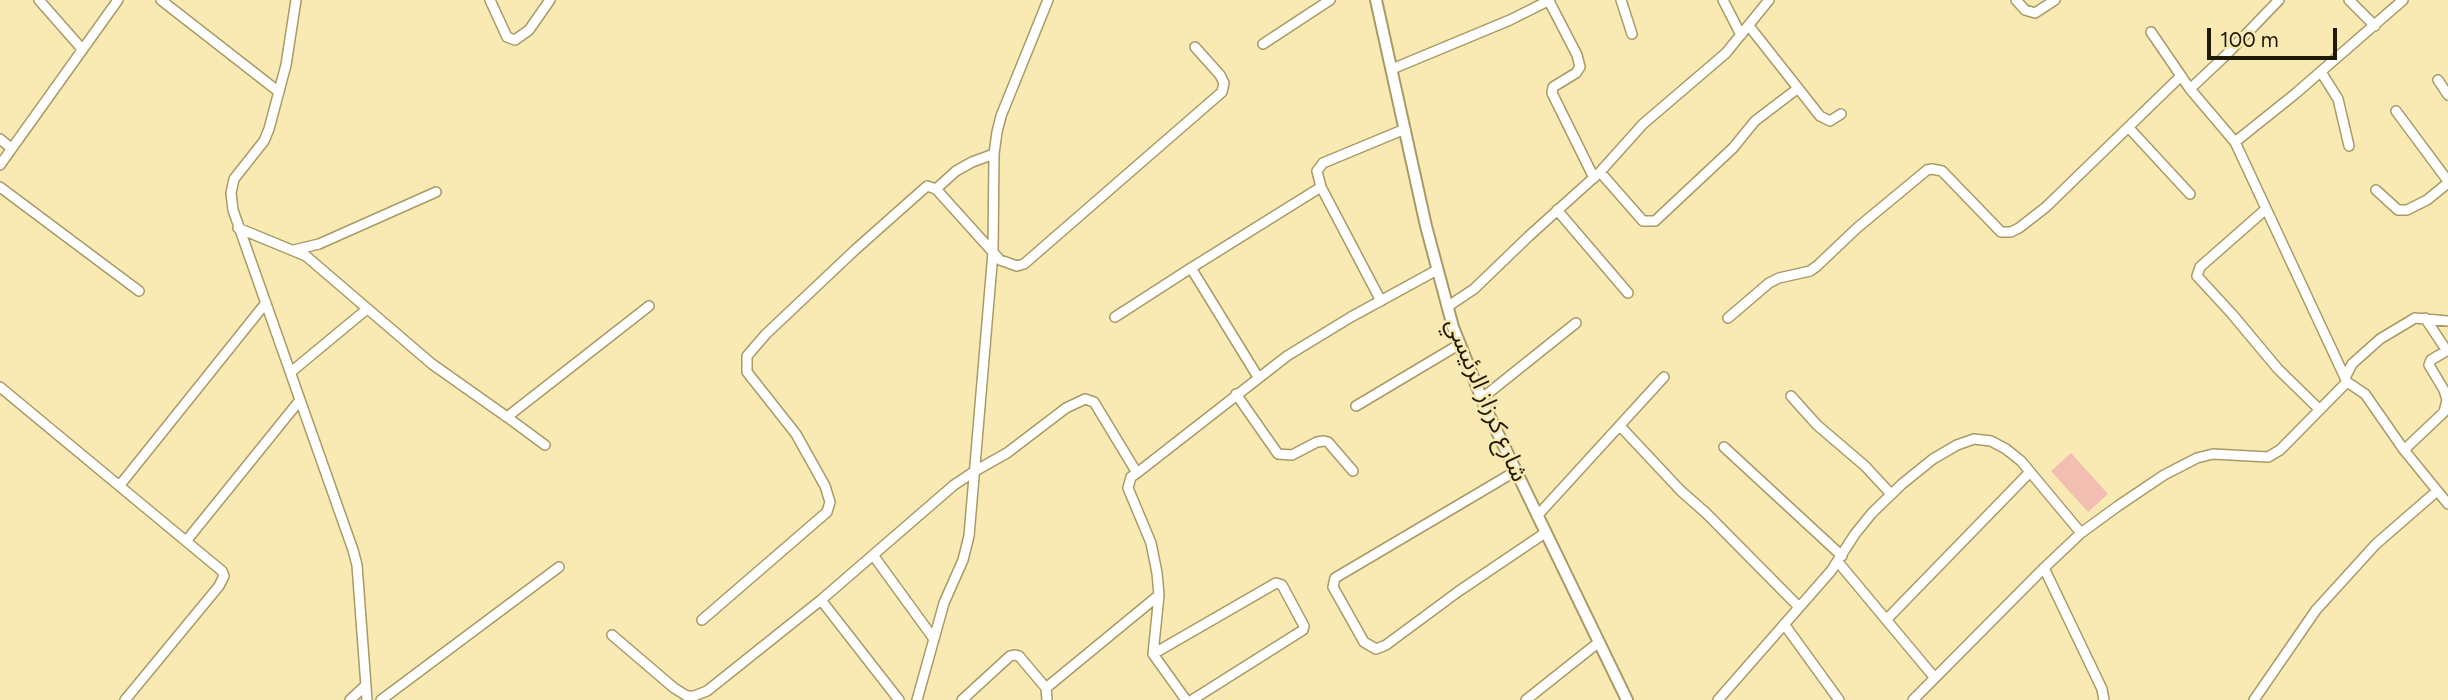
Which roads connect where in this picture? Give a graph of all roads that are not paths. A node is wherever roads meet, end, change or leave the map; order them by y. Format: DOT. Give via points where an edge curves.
graph roads {
  1 [pos="39,0"];
  2 [pos="118,0"];
  3 [pos="161,0"];
  4 [pos="296,0"];
  5 [pos="489,0"];
  6 [pos="550,0"];
  7 [pos="1048,0"];
  8 [pos="1330,0"];
  9 [pos="1376,0"];
  10 [pos="1550,0"];
  11 [pos="1621,0"];
  12 [pos="1723,0"];
  13 [pos="1769,0"];
  14 [pos="2016,0"];
  15 [pos="2055,0"];
  16 [pos="2279,0"];
  17 [pos="2349,0"];
  18 [pos="2403,0"];
  19 [pos="1749,26"];
  20 [pos="2375,26"];
  21 [pos="2151,32"];
  22 [pos="1632,34"];
  23 [pos="1741,35"];
  24 [pos="1263,44"];
  25 [pos="1195,47"];
  26 [pos="82,49"];
  27 [pos="1392,69"];
  28 [pos="2321,72"];
  29 [pos="2181,76"];
  30 [pos="2438,80"];
  31 [pos="1797,89"];
  32 [pos="2190,89"];
  33 [pos="279,92"];
  34 [pos="2448,95"];
  35 [pos="2396,111"];
  36 [pos="1841,114"];
  37 [pos="2129,128"];
  38 [pos="1405,129"];
  39 [pos="0,139"];
  40 [pos="2235,142"];
  41 [pos="2349,146"];
  42 [pos="12,148"];
  43 [pos="994,154"];
  44 [pos="0,164"];
  45 [pos="1597,175"];
  46 [pos="2448,182"];
  47 [pos="0,187"];
  48 [pos="1321,187"];
  49 [pos="936,189"];
  50 [pos="2376,190"];
  51 [pos="436,192"];
  52 [pos="2190,194"];
  53 [pos="2266,209"];
  54 [pos="1557,210"];
  55 [pos="238,228"];
  56 [pos="294,250"];
  57 [pos="993,252"];
  58 [pos="1191,268"];
  59 [pos="1437,270"];
  60 [pos="139,290"];
  61 [pos="1628,293"];
  62 [pos="1381,300"];
  63 [pos="265,304"];
  64 [pos="649,306"];
  65 [pos="1447,307"];
  66 [pos="367,309"];
  67 [pos="1115,317"];
  68 [pos="1728,318"];
  69 [pos="2425,318"];
  70 [pos="2448,321"];
  71 [pos="1576,323"];
  72 [pos="1460,344"];
  73 [pos="2447,351"];
  74 [pos="291,372"];
  75 [pos="1258,377"];
  76 [pos="1664,377"];
  77 [pos="2346,380"];
  78 [pos="0,387"];
  79 [pos="1236,394"];
  80 [pos="1791,396"];
  81 [pos="1481,398"];
  82 [pos="300,400"];
  83 [pos="1356,406"];
  84 [pos="2319,409"];
  85 [pos="507,417"];
  86 [pos="1619,426"];
  87 [pos="545,445"];
  88 [pos="1724,447"];
  89 [pos="2404,450"];
  90 [pos="975,471"];
  91 [pos="1353,471"];
  92 [pos="1516,471"];
  93 [pos="2030,472"];
  94 [pos="1137,473"];
  95 [pos="120,485"];
  96 [pos="2437,491"];
  97 [pos="1891,494"];
  98 [pos="2448,504"];
  99 [pos="1537,516"];
  100 [pos="1545,533"];
  101 [pos="2081,533"];
  102 [pos="187,540"];
  103 [pos="873,555"];
  104 [pos="1840,559"];
  105 [pos="559,567"];
  106 [pos="2044,568"];
  107 [pos="1159,595"];
  108 [pos="821,600"];
  109 [pos="1799,607"];
  110 [pos="702,620"];
  111 [pos="1886,620"];
  112 [pos="1784,624"];
  113 [pos="612,635"];
  114 [pos="934,639"];
  115 [pos="1599,642"];
  116 [pos="1153,654"];
  117 [pos="1934,677"];
  118 [pos="366,685"];
  119 [pos="1046,688"];
  120 [pos="1722,698"];
  121 [pos="916,699"];
  122 [pos="125,700"];
  123 [pos="350,700"];
  124 [pos="367,700"];
  125 [pos="381,700"];
  126 [pos="899,700"];
  127 [pos="962,700"];
  128 [pos="1047,700"];
  129 [pos="1186,700"];
  130 [pos="1192,700"];
  131 [pos="1526,700"];
  132 [pos="1627,700"];
  133 [pos="1839,700"];
  134 [pos="1913,700"];
  135 [pos="2104,700"];
  136 [pos="2255,700"];
  1 -- 26 [label="street"];
  2 -- 26 [label="street"];
  3 -- 33 [label="street"];
  4 -- 33 [label="street"];
  5 -- 6 [label="street" via="507,37 515,40 529,30"];
  7 -- 43 [label="street" via="1000,116"];
  8 -- 24 [label="street"];
  9 -- 27 [label="street, شارع كرزاز الرئيسي"];
  10 -- 27 [label="street"];
  10 -- 45 [label="street" via="1580,67 1553,86 1552,93"];
  11 -- 22 [label="street"];
  12 -- 23 [label="street"];
  13 -- 19 [label="street"];
  14 -- 15 [label="street" via="2035,13"];
  16 -- 32 [label="street"];
  17 -- 20 [label="street"];
  18 -- 20 [label="street"];
  19 -- 23 [label="street"];
  19 -- 31 [label="street"];
  20 -- 28 [label="street"];
  21 -- 29 [label="street"];
  23 -- 45 [label="street" via="1643,124"];
  25 -- 57 [label="street" via="1224,83 1217,96 1024,264 1007,264"];
  26 -- 42 [label="street"];
  27 -- 38 [label="street, شارع كرزاز الرئيسي"];
  28 -- 40 [label="street"];
  28 -- 41 [label="street" via="2337,99"];
  29 -- 32 [label="street"];
  29 -- 37 [label="street"];
  30 -- 34 [label="street"];
  31 -- 36 [label="street" via="1826,120"];
  31 -- 45 [label="street" via="1755,121 1733,148 1655,221 1643,221"];
  32 -- 40 [label="street"];
  33 -- 55 [label="street" via="264,141 234,179 231,193"];
  35 -- 46 [label="street"];
  37 -- 52 [label="street"];
  37 -- 68 [label="street" via="2046,207 2006,233 1994,227 1942,171 1927,170 1817,266 1769,283"];
  38 -- 48 [label="street" via="1323,163 1317,175"];
  38 -- 59 [label="street, شارع كرزاز الرئيسي"];
  39 -- 42 [label="street"];
  40 -- 53 [label="street"];
  42 -- 44 [label="street"];
  43 -- 49 [label="street" via="956,171"];
  43 -- 57 [label="street"];
  45 -- 54 [label="street"];
  46 -- 50 [label="street" via="2407,210 2398,210"];
  47 -- 60 [label="street"];
  48 -- 58 [label="street"];
  48 -- 62 [label="street"];
  49 -- 57 [label="street"];
  49 -- 110 [label="street" via="924,188 747,356 747,372 796,434 830,502 827,512"];
  51 -- 56 [label="street" via="319,244"];
  53 -- 77 [label="street"];
  53 -- 84 [label="street" via="2200,267 2197,276"];
  54 -- 61 [label="street"];
  54 -- 65 [label="street" via="1474,289"];
  55 -- 56 [label="street"];
  55 -- 63 [label="street"];
  56 -- 66 [label="street"];
  57 -- 90 [label="street"];
  58 -- 67 [label="street"];
  58 -- 75 [label="street"];
  59 -- 62 [label="street"];
  59 -- 65 [label="street, شارع كرزاز الرئيسي"];
  62 -- 75 [label="street"];
  63 -- 74 [label="street"];
  63 -- 95 [label="street"];
  64 -- 85 [label="street"];
  65 -- 72 [label="street, شارع كرزاز الرئيسي"];
  66 -- 74 [label="street"];
  66 -- 85 [label="street" via="438,369"];
  69 -- 70 [label="street"];
  69 -- 73 [label="street"];
  69 -- 77 [label="street" via="2415,318 2381,339 2352,364"];
  71 -- 81 [label="street"];
  72 -- 81 [label="street, شارع كرزاز الرئيسي"];
  72 -- 83 [label="street"];
  73 -- 89 [label="street" via="2429,365 2444,390 2444,412"];
  74 -- 82 [label="street"];
  75 -- 79 [label="street"];
  76 -- 86 [label="street"];
  77 -- 84 [label="street"];
  77 -- 89 [label="street" via="2365,394"];
  78 -- 95 [label="street"];
  79 -- 91 [label="street" via="1278,454 1292,455 1324,440"];
  79 -- 94 [label="street"];
  80 -- 97 [label="street"];
  81 -- 92 [label="street, شارع كرزاز الرئيسي"];
  82 -- 102 [label="street"];
  82 -- 118 [label="street" via="357,565"];
  84 -- 101 [label="street" via="2268,457 2213,454 2197,458 2138,491"];
  85 -- 87 [label="street"];
  86 -- 99 [label="street"];
  86 -- 109 [label="street"];
  88 -- 104 [label="street"];
  89 -- 96 [label="street"];
  90 -- 94 [label="street" via="1085,399 1094,402"];
  90 -- 103 [label="street"];
  90 -- 114 [label="street" via="966,549"];
  92 -- 99 [label="street, شارع كرزاز الرئيسي"];
  92 -- 100 [label="street" via="1335,578 1334,590 1364,642 1377,649"];
  93 -- 97 [label="street" via="2006,449 1974,439 1944,452"];
  93 -- 101 [label="street"];
  93 -- 111 [label="street"];
  94 -- 107 [label="street" via="1128,488 1151,543"];
  95 -- 102 [label="street"];
  96 -- 98 [label="street"];
  96 -- 136 [label="street" via="2376,544 2316,610"];
  97 -- 104 [label="street" via="1855,534"];
  99 -- 100 [label="street, شارع كرزاز الرئيسي"];
  100 -- 115 [label="street, شارع كرزاز الرئيسي"];
  101 -- 106 [label="street"];
  102 -- 122 [label="street" via="222,570 222,582"];
  103 -- 108 [label="street"];
  103 -- 114 [label="street"];
  104 -- 109 [label="street"];
  104 -- 111 [label="street"];
  105 -- 125 [label="street"];
  106 -- 117 [label="street"];
  106 -- 135 [label="street"];
  107 -- 116 [label="street"];
  107 -- 119 [label="street"];
  108 -- 113 [label="street" via="707,691 694,696 674,688"];
  108 -- 126 [label="street"];
  109 -- 112 [label="street"];
  111 -- 117 [label="street"];
  112 -- 120 [label="street"];
  112 -- 133 [label="street"];
  114 -- 121 [label="street"];
  115 -- 131 [label="street"];
  115 -- 132 [label="street, شارع كرزاز الرئيسي"];
  116 -- 129 [label="street"];
  116 -- 130 [label="street" via="1276,583 1282,585 1303,630"];
  117 -- 134 [label="street"];
  118 -- 123 [label="street"];
  118 -- 124 [label="street"];
  119 -- 127 [label="street" via="1014,654"];
  119 -- 128 [label="street"];
}
